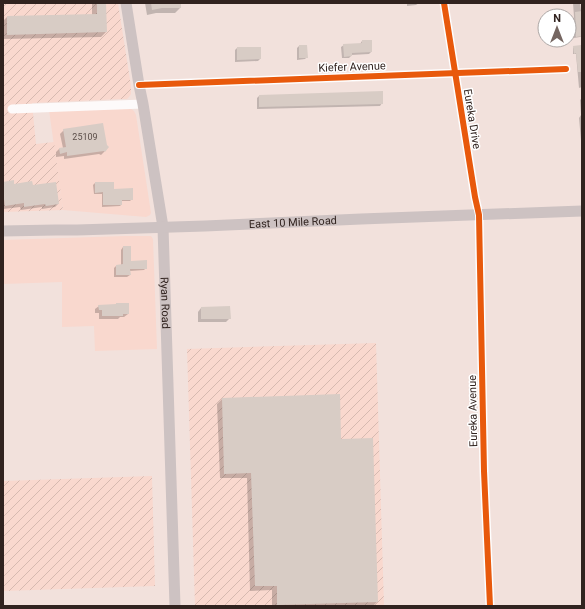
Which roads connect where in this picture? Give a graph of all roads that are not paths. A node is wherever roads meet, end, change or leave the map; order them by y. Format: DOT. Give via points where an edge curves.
graph roads {
  1 [pos="126,3"];
  2 [pos="444,3"];
  3 [pos="566,69"];
  4 [pos="455,73"];
  5 [pos="139,85"];
  6 [pos="143,104"];
  7 [pos="12,109"];
  8 [pos="582,211"];
  9 [pos="479,215"];
  10 [pos="163,227"];
  11 [pos="3,231"];
  12 [pos="175,606"];
  13 [pos="490,606"];
  1 -- 5 [label="main road, Ryan Road"];
  2 -- 4 [label="street, Eureka Drive"];
  3 -- 4 [label="street, Kiefer Avenue"];
  4 -- 5 [label="street, Kiefer Avenue"];
  4 -- 9 [label="street, Eureka Drive"];
  5 -- 6 [label="main road, Ryan Road"];
  6 -- 7 [label="street"];
  6 -- 10 [label="main road, Ryan Road"];
  8 -- 9 [label="main road, East 10 Mile Road"];
  9 -- 10 [label="main road, East 10 Mile Road"];
  9 -- 13 [label="street, Eureka Avenue" via="484,471"];
  10 -- 11 [label="main road, East 10 Mile Road"];
  10 -- 12 [label="main road, Ryan Road"];
}
